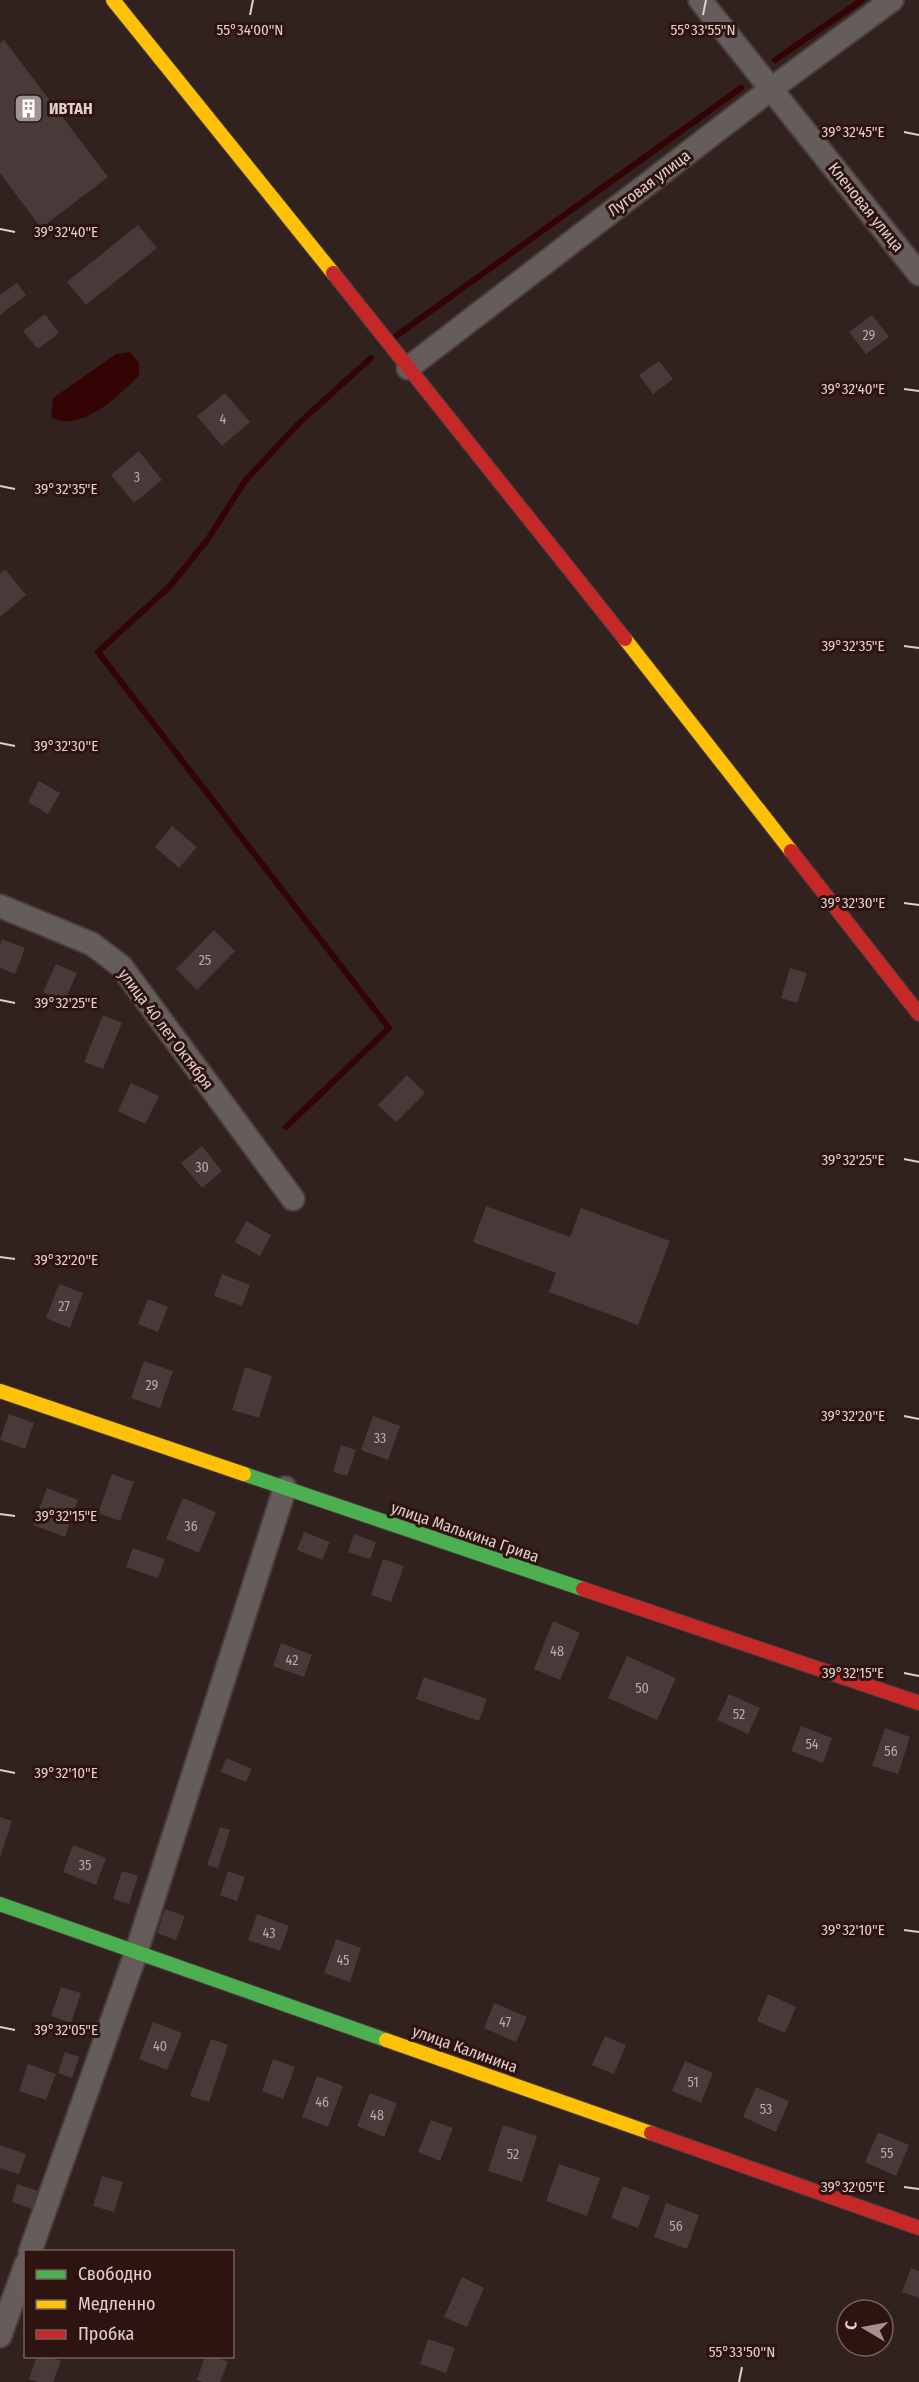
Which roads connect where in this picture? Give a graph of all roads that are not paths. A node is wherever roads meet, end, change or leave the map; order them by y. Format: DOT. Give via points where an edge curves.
graph roads {
  1 [pos="113,0"];
  2 [pos="700,0"];
  3 [pos="892,0"];
  4 [pos="771,89"];
  5 [pos="919,274"];
  6 [pos="408,368"];
  7 [pos="0,906"];
  8 [pos="919,1014"];
  9 [pos="293,1199"];
  10 [pos="0,1391"];
  11 [pos="285,1488"];
  12 [pos="919,1703"];
  13 [pos="0,1904"];
  14 [pos="136,1950"];
  15 [pos="919,2228"];
  16 [pos="31,2250"];
  17 [pos="24,2270"];
  18 [pos="0,2336"];
  1 -- 6 [label="street"];
  2 -- 4 [label="street, Кленовая улица"];
  3 -- 4 [label="street, Луговая улица"];
  4 -- 5 [label="street, Кленовая улица"];
  4 -- 6 [label="street, Луговая улица"];
  6 -- 8 [label="street"];
  7 -- 9 [label="street, улица 40 лет Октября" via="92,944 121,966"];
  10 -- 11 [label="street, улица Малькина Грива"];
  11 -- 12 [label="street, улица Малькина Грива"];
  11 -- 14 [label="street"];
  13 -- 14 [label="street, улица Калинина"];
  14 -- 15 [label="street, улица Калинина"];
  14 -- 16 [label="street"];
  17 -- 18 [label="street"];
}
